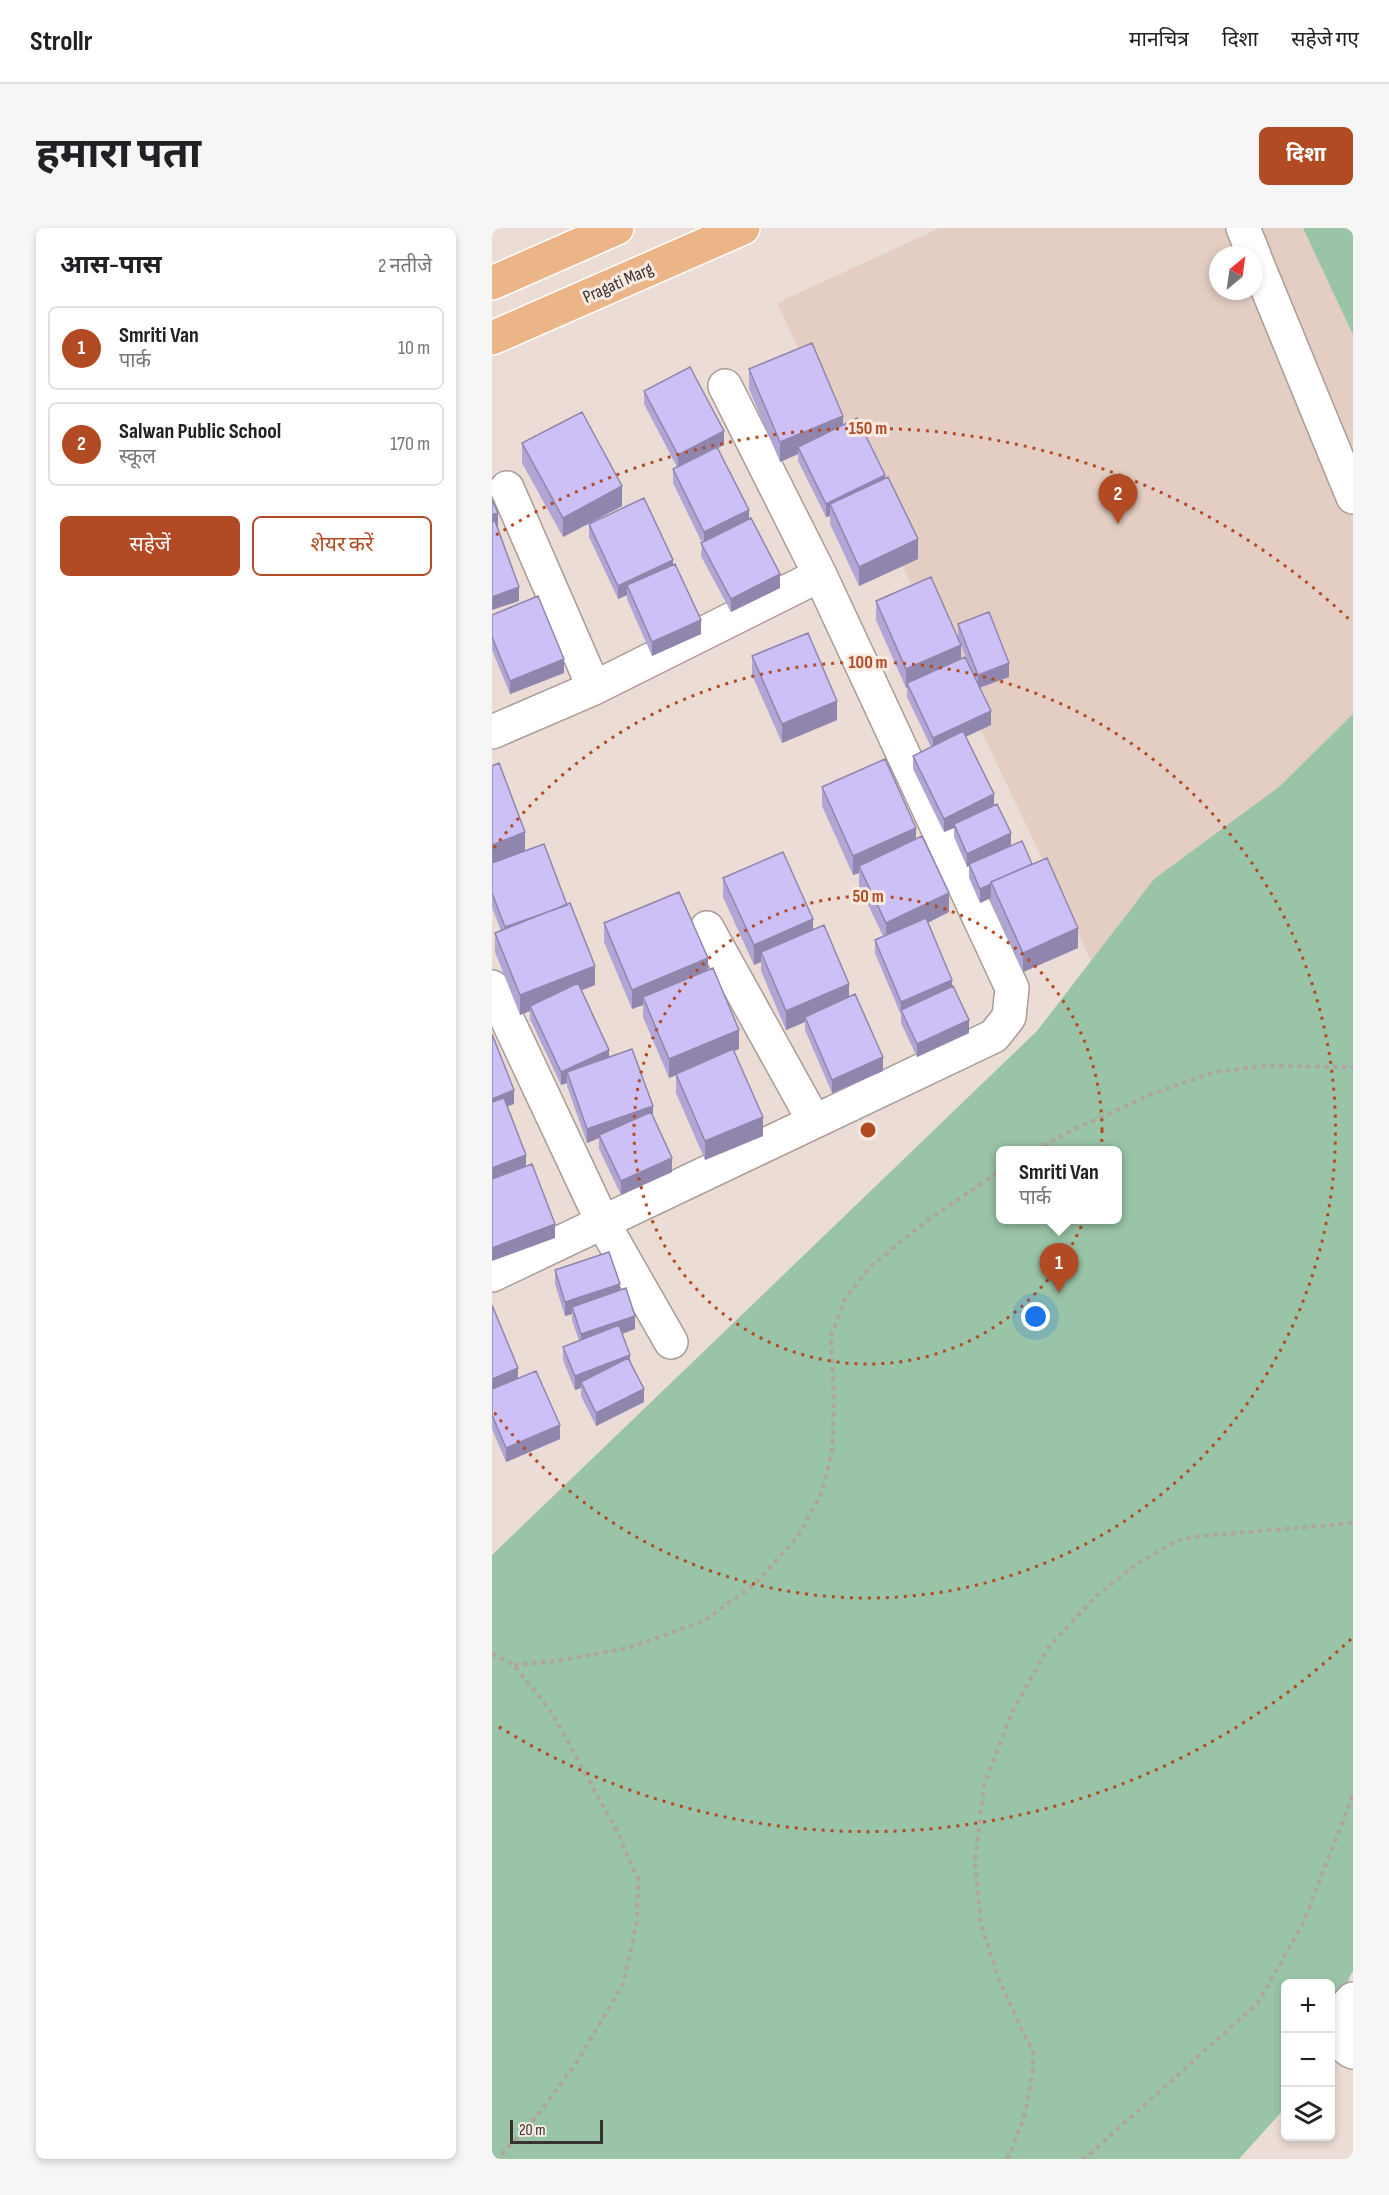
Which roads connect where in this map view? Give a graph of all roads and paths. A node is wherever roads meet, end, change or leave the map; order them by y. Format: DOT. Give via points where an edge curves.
graph roads {
  1 [pos="616,228"];
  2 [pos="743,228"];
  3 [pos="1243,228"];
  4 [pos="1250,246"];
  5 [pos="1263,277"];
  6 [pos="492,283"];
  7 [pos="492,338"];
  8 [pos="725,386"];
  9 [pos="507,488"];
  10 [pos="1353,497"];
  11 [pos="820,576"];
  12 [pos="594,688"];
  13 [pos="492,732"];
  14 [pos="707,928"];
  15 [pos="492,987"];
  16 [pos="1353,1067"];
  17 [pos="814,1121"];
  18 [pos="1043,1146"];
  19 [pos="996,1174"];
  20 [pos="603,1222"];
  21 [pos="492,1275"];
  22 [pos="671,1342"];
  23 [pos="1353,1523"];
  24 [pos="492,1654"];
  25 [pos="514,1665"];
  26 [pos="1353,1795"];
  27 [pos="1353,1999"];
  28 [pos="1353,2052"];
  29 [pos="497,2159"];
  30 [pos="1007,2159"];
  31 [pos="1082,2159"];
  1 -- 6 [label="main road"];
  2 -- 7 [label="main road, Pragati Marg"];
  3 -- 4 [label="street"];
  5 -- 10 [label="street"];
  8 -- 11 [label="street"];
  9 -- 12 [label="street"];
  11 -- 12 [label="street"];
  11 -- 17 [label="street" via="1012,988 1009,1017 994,1036"];
  12 -- 13 [label="street"];
  14 -- 17 [label="street"];
  15 -- 20 [label="street"];
  16 -- 18 [label="path" via="1264,1066 1215,1072 1154,1093"];
  17 -- 20 [label="street"];
  19 -- 25 [label="path" via="929,1219 871,1266 846,1297 831,1336 832,1450 822,1492 798,1536 756,1583 704,1621 628,1648"];
  20 -- 21 [label="street"];
  20 -- 22 [label="street"];
  23 -- 30 [label="path" via="1178,1540 1137,1564 1096,1596 1048,1648 1012,1712 984,1785 975,1862 981,1925 999,1979 1033,2051 1026,2110"];
  24 -- 25 [label="path"];
  25 -- 29 [label="path" via="552,1713 618,1833 638,1879 637,1922 623,1984 584,2050 530,2125"];
  26 -- 31 [label="path" via="1303,1923 1258,2003"];
  27 -- 28 [label="street" via="1337,2024 1341,2039"];
}
